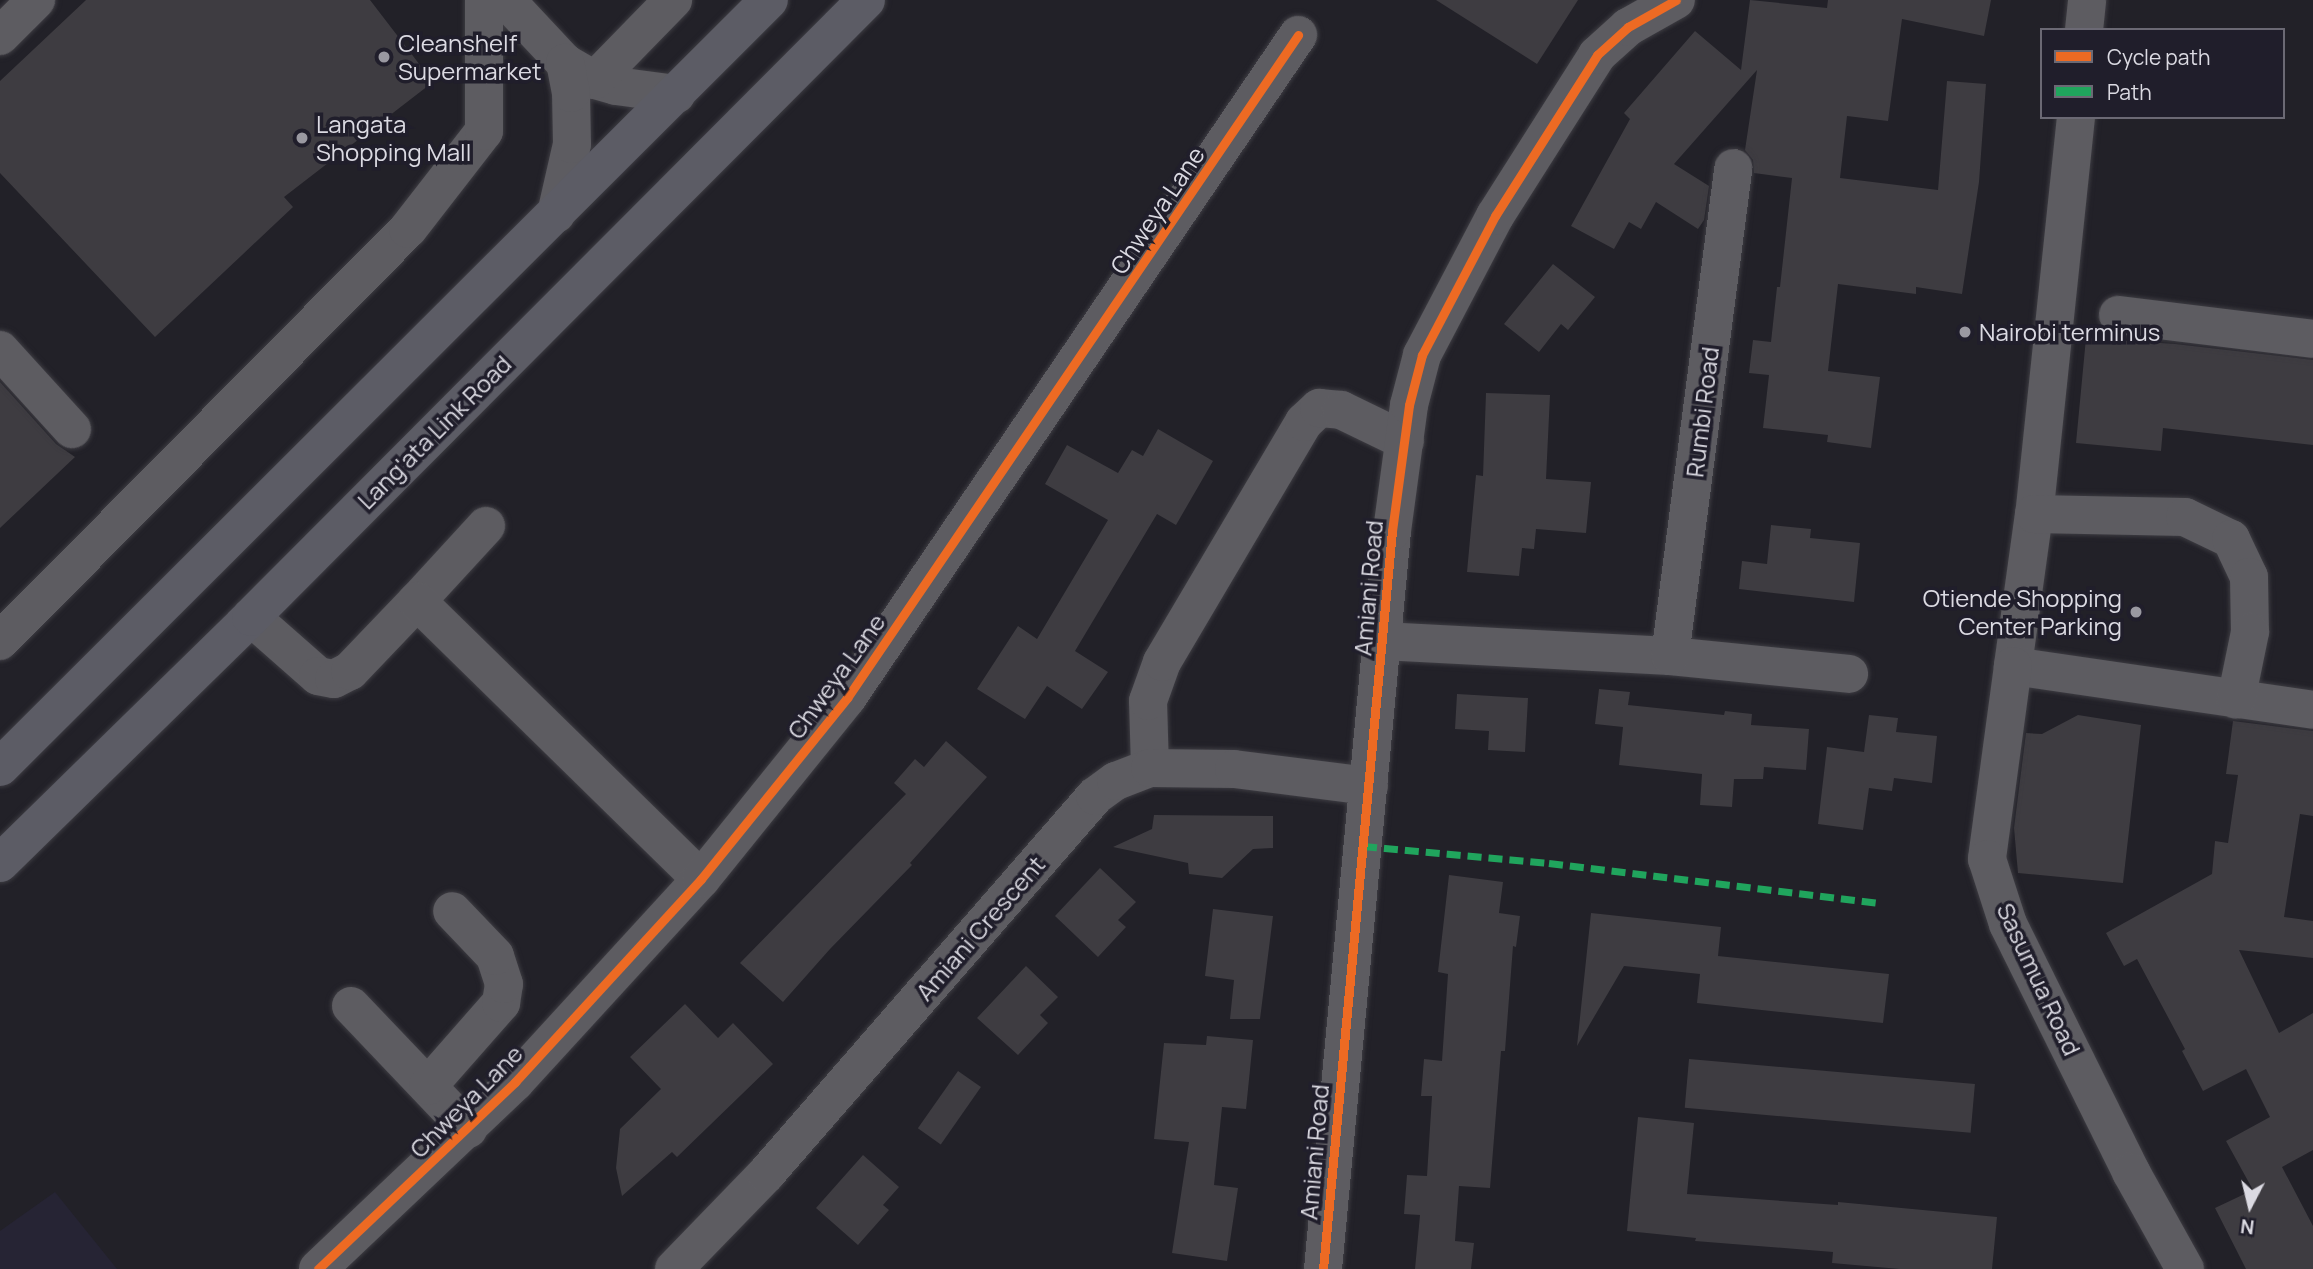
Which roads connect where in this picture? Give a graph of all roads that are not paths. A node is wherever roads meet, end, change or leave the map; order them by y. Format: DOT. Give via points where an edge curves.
graph roads {
  1 [pos="36,0"];
  2 [pos="484,0"];
  3 [pos="506,0"];
  4 [pos="673,0"];
  5 [pos="769,0"];
  6 [pos="866,0"];
  7 [pos="1676,0"];
  8 [pos="2087,0"];
  9 [pos="2084,28"];
  10 [pos="1298,35"];
  11 [pos="0,36"];
  12 [pos="580,71"];
  13 [pos="676,94"];
  14 [pos="2076,119"];
  15 [pos="1733,168"];
  16 [pos="556,214"];
  17 [pos="2118,315"];
  18 [pos="2313,339"];
  19 [pos="0,350"];
  20 [pos="72,429"];
  21 [pos="1405,441"];
  22 [pos="2034,514"];
  23 [pos="486,526"];
  24 [pos="417,601"];
  25 [pos="251,617"];
  26 [pos="0,641"];
  27 [pos="1382,641"];
  28 [pos="1670,656"];
  29 [pos="2013,666"];
  30 [pos="1849,674"];
  31 [pos="2236,700"];
  32 [pos="2313,710"];
  33 [pos="0,767"];
  34 [pos="1150,768"];
  35 [pos="1369,786"];
  36 [pos="0,863"];
  37 [pos="701,879"];
  38 [pos="452,911"];
  39 [pos="351,1006"];
  40 [pos="428,1086"];
  41 [pos="468,1129"];
  42 [pos="318,1269"];
  43 [pos="674,1269"];
  44 [pos="1323,1269"];
  45 [pos="2185,1269"];
  1 -- 11 [label="street"];
  2 -- 26 [label="street" via="484,131 408,229"];
  3 -- 12 [label="street"];
  4 -- 12 [label="street"];
  5 -- 13 [label="main road"];
  6 -- 25 [label="main road, Lang'ata Link Road"];
  7 -- 21 [label="street, Amiani Road" via="1628,27 1597,55 1549,127 1453,289 1422,355"];
  8 -- 9 [label="street"];
  10 -- 37 [label="street, Chweya Lane" via="847,698"];
  12 -- 13 [label="street" via="641,91"];
  12 -- 16 [label="street" via="571,93 572,144"];
  13 -- 16 [label="main road"];
  14 -- 22 [label="street, Sasumua Road"];
  15 -- 28 [label="street, Rumbi Road"];
  16 -- 33 [label="main road"];
  17 -- 18 [label="street"];
  19 -- 20 [label="street"];
  21 -- 27 [label="street, Amiani Road"];
  21 -- 34 [label="street" via="1341,411 1319,408 1304,422 1162,662 1148,701"];
  22 -- 29 [label="street, Sasumua Road"];
  22 -- 31 [label="street" via="2185,517 2231,539 2249,577 2250,632"];
  23 -- 24 [label="street"];
  24 -- 25 [label="street" via="350,671 334,679 318,676"];
  24 -- 37 [label="street"];
  25 -- 36 [label="main road, Lang'ata Link Road"];
  27 -- 28 [label="street"];
  27 -- 35 [label="street, Amiani Road"];
  28 -- 30 [label="street"];
  29 -- 31 [label="street"];
  29 -- 45 [label="street, Sasumua Road" via="1987,859 2008,924"];
  31 -- 32 [label="street"];
  34 -- 35 [label="street, Amiani Crescent" via="1234,769"];
  34 -- 43 [label="street, Amiani Crescent" via="1116,781 1095,796 766,1174"];
  35 -- 44 [label="street, Amiani Road"];
  37 -- 41 [label="street, Chweya Lane"];
  38 -- 40 [label="street" via="495,956 504,984 501,1003"];
  39 -- 40 [label="street"];
  40 -- 41 [label="street"];
  41 -- 42 [label="street, Chweya Lane"];
}
